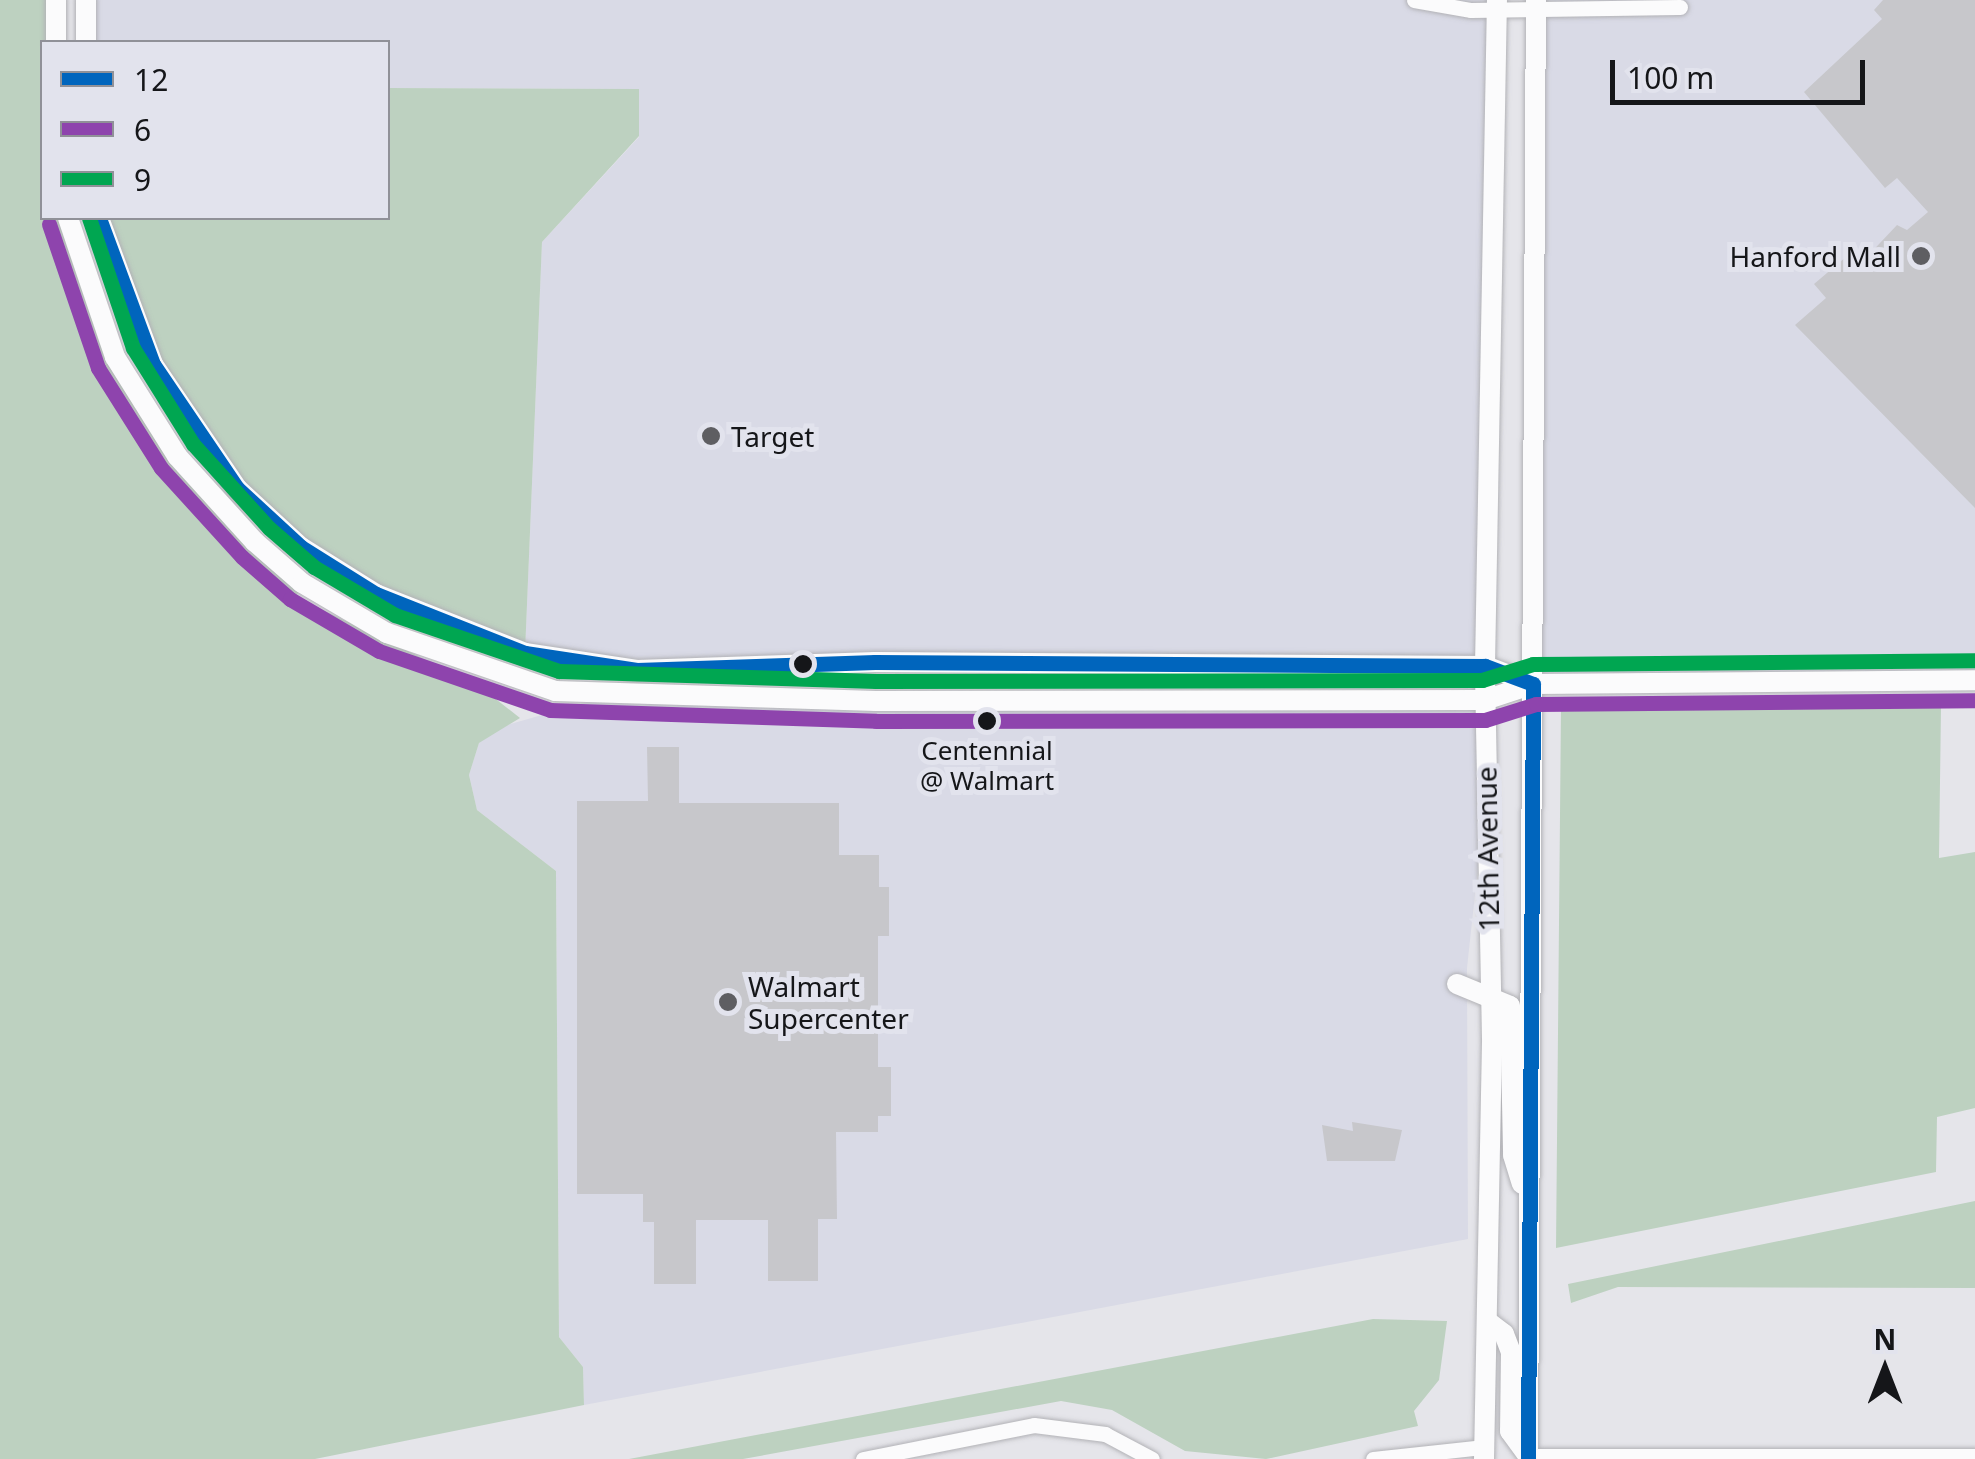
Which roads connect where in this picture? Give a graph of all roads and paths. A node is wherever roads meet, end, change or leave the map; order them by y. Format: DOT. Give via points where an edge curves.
graph roads {
  1 [pos="56,0"];
  2 [pos="86,0"];
  3 [pos="1414,0"];
  4 [pos="1536,4"];
  5 [pos="1496,5"];
  6 [pos="1680,7"];
  7 [pos="56,40"];
  8 [pos="86,40"];
  9 [pos="69,220"];
  10 [pos="81,220"];
  11 [pos="99,220"];
  12 [pos="142,343"];
  13 [pos="1485,666"];
  14 [pos="1975,680"];
  15 [pos="1532,684"];
  16 [pos="1485,700"];
  17 [pos="1458,984"];
  18 [pos="1491,996"];
  19 [pos="1528,1194"];
  20 [pos="1486,1321"];
  21 [pos="1484,1453"];
  22 [pos="1975,1456"];
  23 [pos="1528,1458"];
  24 [pos="862,1459"];
  25 [pos="1152,1459"];
  26 [pos="1373,1459"];
  1 -- 7 [label="street"];
  2 -- 8 [label="street"];
  3 -- 5 [label="street"];
  4 -- 5 [label="street"];
  4 -- 6 [label="street"];
  4 -- 15 [label="street, 12th Avenue"];
  5 -- 13 [label="street, 12th Avenue"];
  9 -- 16 [label="street" via="115,356 215,504 319,594 461,665 601,698"];
  10 -- 12 [label="street" via="105,304"];
  11 -- 12 [label="street"];
  12 -- 13 [label="street" via="209,453 301,547 376,594 525,654 636,670 876,662"];
  13 -- 15 [label="street"];
  13 -- 16 [label="street, 12th Avenue"];
  14 -- 15 [label="street"];
  15 -- 16 [label="street"];
  15 -- 19 [label="street, 12th Avenue"];
  16 -- 18 [label="street, 12th Avenue"];
  17 -- 18 [label="street"];
  18 -- 19 [label="street" via="1510,1006 1513,1154"];
  18 -- 20 [label="street, 12th Avenue"];
  19 -- 23 [label="street, 12th Avenue"];
  20 -- 21 [label="street, 12th Avenue"];
  20 -- 23 [label="street" via="1504,1334 1510,1352 1510,1431"];
  21 -- 26 [label="street"];
  22 -- 23 [label="street"];
  24 -- 25 [label="street" via="1034,1425 1105,1434"];
}
